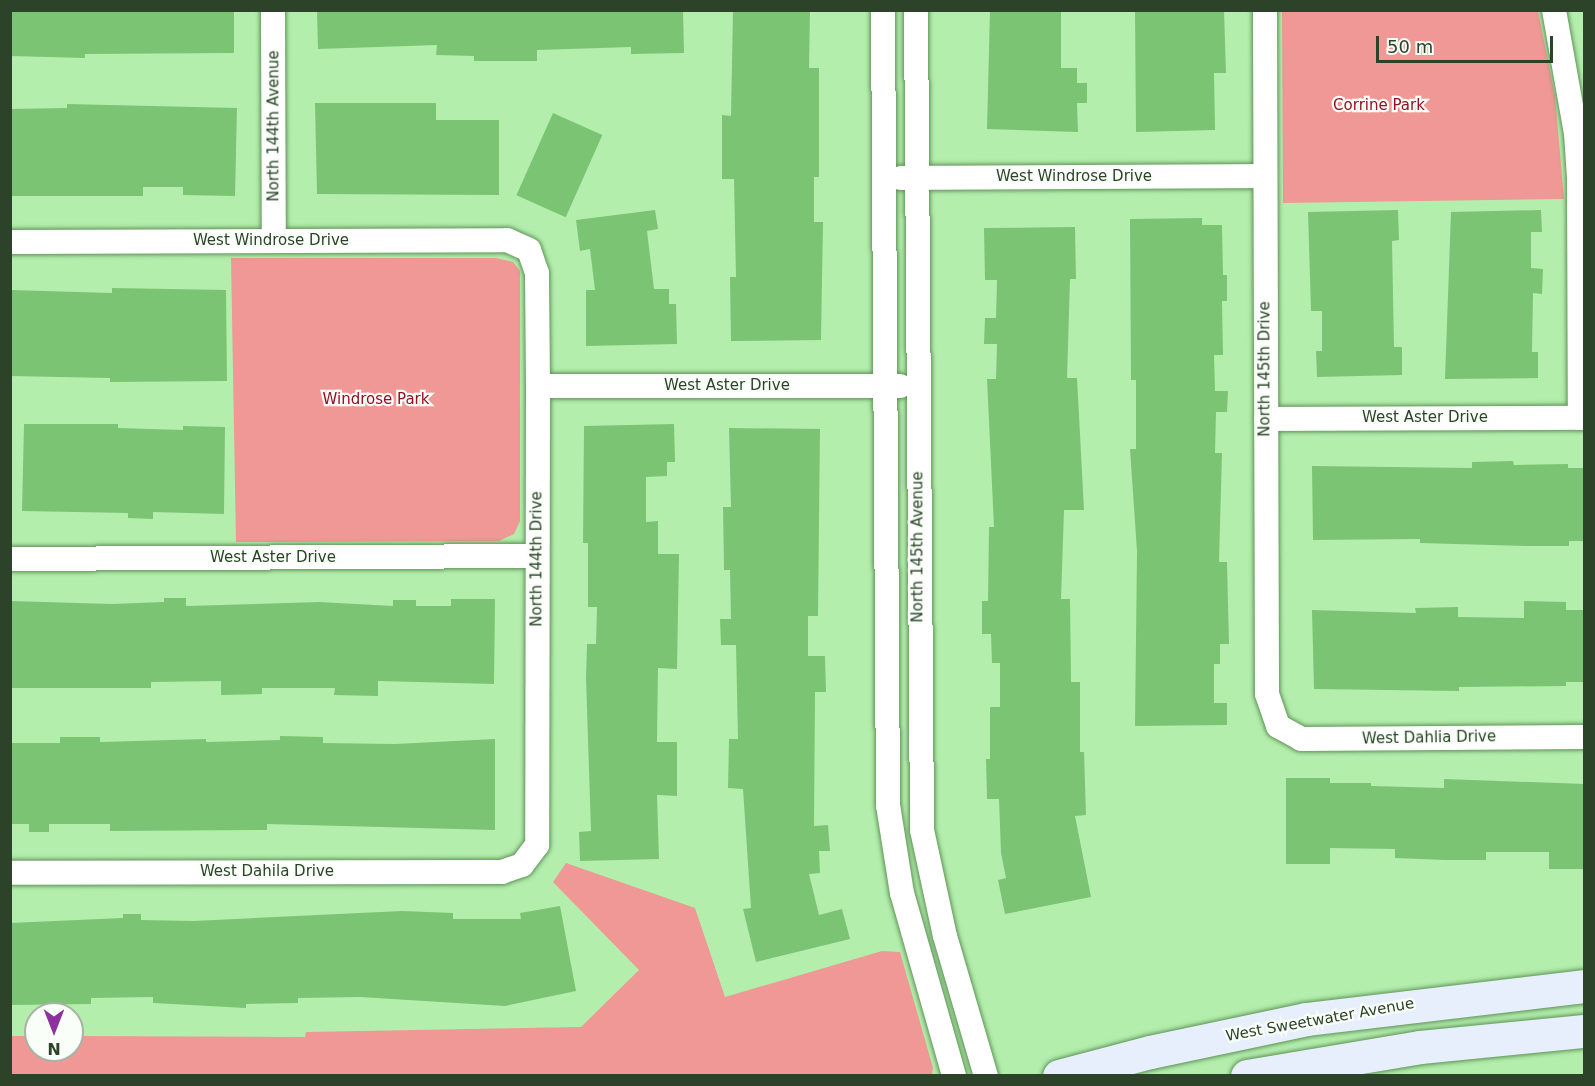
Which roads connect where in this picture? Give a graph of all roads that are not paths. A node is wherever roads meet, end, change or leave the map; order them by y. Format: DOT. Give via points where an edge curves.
graph roads {
  1 [pos="273,10"];
  2 [pos="883,10"];
  3 [pos="916,10"];
  4 [pos="1265,10"];
  5 [pos="1554,10"];
  6 [pos="1265,176"];
  7 [pos="884,178"];
  8 [pos="917,178"];
  9 [pos="274,241"];
  10 [pos="10,242"];
  11 [pos="529,250"];
  12 [pos="538,386"];
  13 [pos="884,386"];
  14 [pos="917,386"];
  15 [pos="1582,418"];
  16 [pos="1266,419"];
  17 [pos="536,556"];
  18 [pos="10,559"];
  19 [pos="1278,726"];
  20 [pos="1584,737"];
  21 [pos="522,865"];
  22 [pos="10,873"];
  23 [pos="1584,986"];
  24 [pos="1584,1031"];
  25 [pos="954,1076"];
  26 [pos="986,1076"];
  27 [pos="1059,1076"];
  28 [pos="1247,1076"];
  1 -- 9 [label="street, North 144th Avenue"];
  2 -- 7 [label="street, North 145th Avenue"];
  3 -- 8 [label="street, North 145th Avenue"];
  4 -- 6 [label="street, North 145th Drive"];
  5 -- 15 [label="street" via="1579,177"];
  6 -- 8 [label="street, West Windrose Drive"];
  6 -- 16 [label="street, North 145th Drive"];
  7 -- 8 [label="street, West Windrose Drive"];
  7 -- 13 [label="street, North 145th Avenue"];
  8 -- 14 [label="street, North 145th Avenue"];
  9 -- 10 [label="street, West Windrose Drive"];
  9 -- 11 [label="street, West Windrose Drive" via="507,240"];
  11 -- 12 [label="street, North 144th Drive" via="537,273"];
  12 -- 13 [label="street, West Aster Drive"];
  12 -- 17 [label="street, North 144th Drive"];
  13 -- 14 [label="street, West Aster Drive"];
  13 -- 25 [label="street, North 145th Avenue" via="888,805 902,893"];
  14 -- 26 [label="street, North 145th Avenue" via="922,830 945,936"];
  15 -- 16 [label="street, West Aster Drive"];
  16 -- 19 [label="street, North 145th Drive" via="1266,694"];
  17 -- 18 [label="street, West Aster Drive"];
  17 -- 21 [label="street, North 144th Drive" via="537,845"];
  19 -- 20 [label="street, West Dahlia Drive" via="1301,739"];
  21 -- 22 [label="street, West Dahila Drive" via="502,872"];
  23 -- 27 [label="street, West Sweetwater Avenue" via="1307,1019 1150,1052"];
  24 -- 28 [label="street" via="1420,1047"];
}
